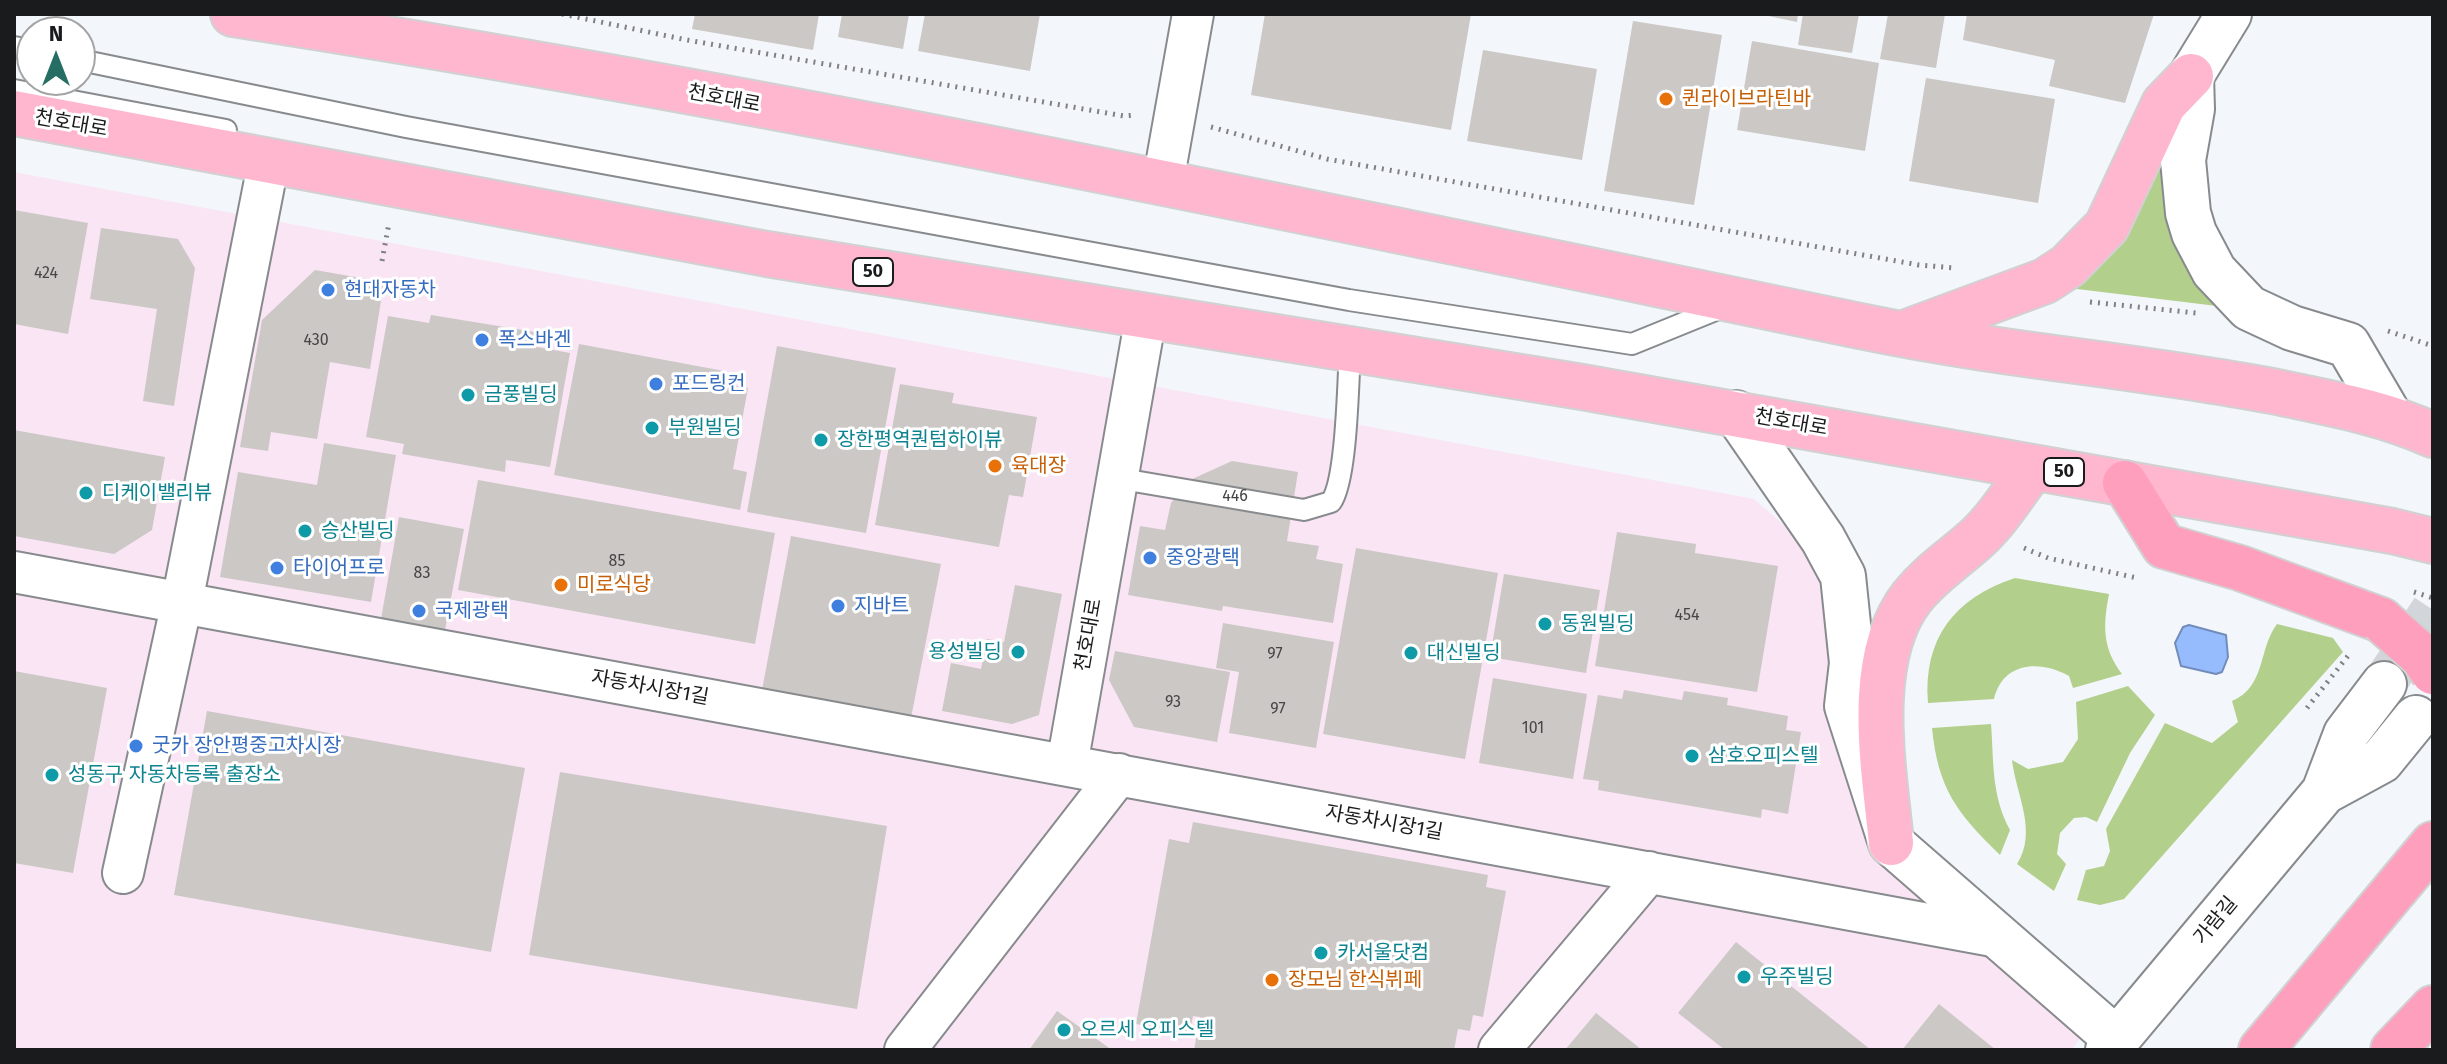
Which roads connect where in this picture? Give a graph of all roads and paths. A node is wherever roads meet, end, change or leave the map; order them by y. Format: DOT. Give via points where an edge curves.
graph roads {
  1 [pos="233,14"];
  2 [pos="562,14"];
  3 [pos="1193,14"];
  4 [pos="2229,14"];
  5 [pos="285,18"];
  6 [pos="96,63"];
  7 [pos="2191,76"];
  8 [pos="14,90"];
  9 [pos="14,113"];
  10 [pos="1137,114"];
  11 [pos="1208,126"];
  12 [pos="257,147"];
  13 [pos="1163,182"];
  14 [pos="539,190"];
  15 [pos="767,254"];
  16 [pos="1962,267"];
  17 [pos="1739,301"];
  18 [pos="2086,302"];
  19 [pos="2205,314"];
  20 [pos="1146,316"];
  21 [pos="1902,334"];
  22 [pos="1350,350"];
  23 [pos="1736,413"];
  24 [pos="2389,415"];
  25 [pos="2433,435"];
  26 [pos="2033,467"];
  27 [pos="1116,478"];
  28 [pos="2125,483"];
  29 [pos="2413,536"];
  30 [pos="14,572"];
  31 [pos="182,602"];
  32 [pos="2367,634"];
  33 [pos="2433,672"];
  34 [pos="2384,684"];
  35 [pos="2307,708"];
  36 [pos="2416,718"];
  37 [pos="1067,765"];
  38 [pos="1119,774"];
  39 [pos="2324,792"];
  40 [pos="1891,843"];
  41 [pos="2433,844"];
  42 [pos="1649,872"];
  43 [pos="123,873"];
  44 [pos="1993,936"];
  45 [pos="2433,1008"];
  46 [pos="2112,1045"];
  47 [pos="905,1050"];
  48 [pos="1499,1050"];
  49 [pos="2261,1050"];
  50 [pos="2393,1050"];
  1 -- 5 [label="main road, 천호대로"];
  2 -- 10 [label="path" via="969,90"];
  3 -- 13 [label="street"];
  4 -- 7 [label="street"];
  5 -- 13 [label="main road, 천호대로"];
  6 -- 17 [label="lane" via="406,127 1333,297 1632,344"];
  7 -- 21 [label="main road" via="2164,104 2107,226 2068,266 2045,281"];
  7 -- 24 [label="street" via="2184,187 2194,233 2214,271 2249,308 2348,345"];
  8 -- 12 [label="lane"];
  9 -- 12 [label="main road, 천호대로 / 50"];
  11 -- 16 [label="path" via="1327,159 1919,265"];
  12 -- 15 [label="main road, 천호대로 / 50"];
  12 -- 31 [label="street"];
  13 -- 17 [label="main road, 천호대로"];
  14 -- 15 [label="lane" via="725,225"];
  15 -- 20 [label="main road, 천호대로 / 50"];
  17 -- 21 [label="main road, 천호대로"];
  18 -- 19 [label="path"];
  20 -- 22 [label="main road, 천호대로 / 50"];
  20 -- 27 [label="street, 천호대로"];
  21 -- 24 [label="main road, 천호대로" via="2237,384"];
  22 -- 23 [label="main road, 천호대로 / 50"];
  22 -- 27 [label="lane" via="1345,424 1331,502 1304,510"];
  23 -- 26 [label="main road, 천호대로 / 50"];
  23 -- 40 [label="street" via="1843,576 1852,663 1847,706"];
  24 -- 25 [label="main road, 천호대로"];
  26 -- 28 [label="main road, 천호대로 / 50"];
  26 -- 40 [label="main road" via="1985,531 1935,571 1910,600 1895,629 1881,707"];
  27 -- 37 [label="street, 천호대로"];
  28 -- 29 [label="main road, 천호대로 / 50"];
  28 -- 32 [label="highway" via="2164,546 2240,568"];
  30 -- 31 [label="street, 자동차시장1길"];
  31 -- 37 [label="street, 자동차시장1길"];
  31 -- 43 [label="street"];
  32 -- 33 [label="highway, bridge" via="2422,656"];
  32 -- 35 [label="path"];
  34 -- 39 [label="street, 가람길" via="2346,734"];
  36 -- 39 [label="street, 가람길" via="2381,761"];
  37 -- 38 [label="street, 자동차시장1길"];
  38 -- 42 [label="street, 자동차시장1길"];
  38 -- 47 [label="street"];
  39 -- 46 [label="street, 가람길"];
  40 -- 44 [label="street"];
  41 -- 49 [label="highway"];
  42 -- 44 [label="street, 자동차시장1길"];
  42 -- 48 [label="street"];
  44 -- 46 [label="street"];
  45 -- 50 [label="highway"];
}
